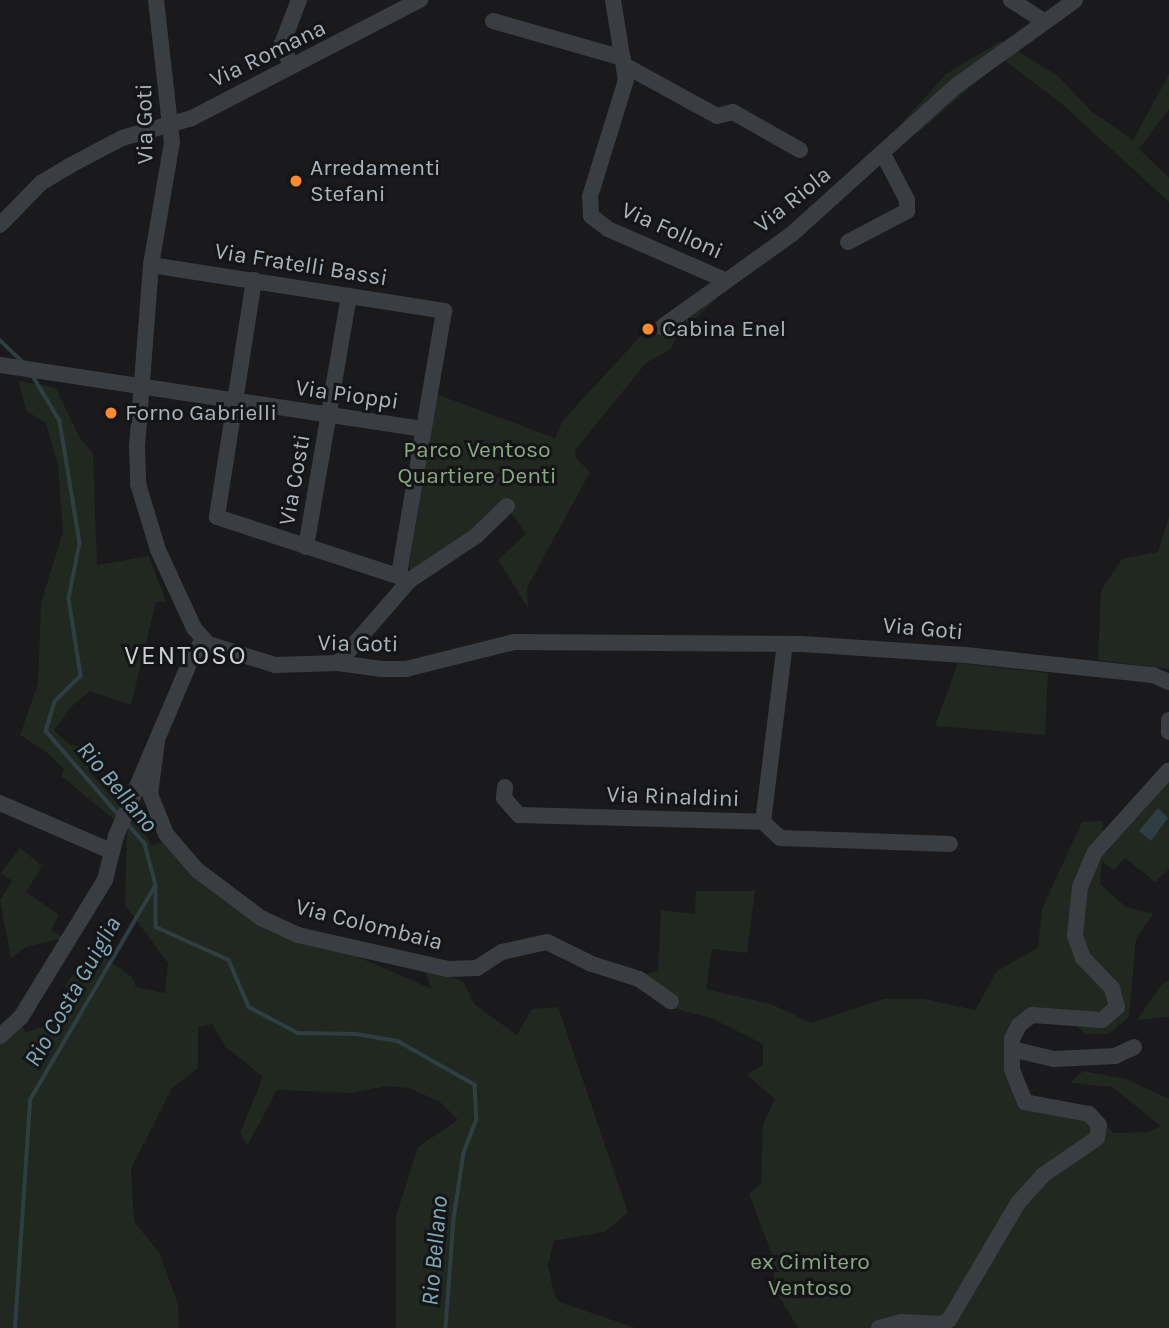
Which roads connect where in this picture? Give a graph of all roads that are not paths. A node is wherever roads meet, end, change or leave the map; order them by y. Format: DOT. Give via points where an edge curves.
graph roads {
  1 [pos="156,0"];
  2 [pos="299,0"];
  3 [pos="421,0"];
  4 [pos="613,0"];
  5 [pos="1011,0"];
  6 [pos="1075,0"];
  7 [pos="399,6"];
  8 [pos="493,21"];
  9 [pos="1045,22"];
  10 [pos="624,61"];
  11 [pos="291,66"];
  12 [pos="172,125"];
  13 [pos="800,150"];
  14 [pos="883,154"];
  15 [pos="0,225"];
  16 [pos="848,242"];
  17 [pos="152,265"];
  18 [pos="254,280"];
  19 [pos="725,280"];
  20 [pos="349,296"];
  21 [pos="662,327"];
  22 [pos="0,365"];
  23 [pos="141,387"];
  24 [pos="235,401"];
  25 [pos="328,416"];
  26 [pos="422,429"];
  27 [pos="507,506"];
  28 [pos="306,547"];
  29 [pos="405,578"];
  30 [pos="203,640"];
  31 [pos="785,644"];
  32 [pos="338,663"];
  33 [pos="1169,682"];
  34 [pos="1169,720"];
  35 [pos="1169,732"];
  36 [pos="157,742"];
  37 [pos="1169,770"];
  38 [pos="505,788"];
  39 [pos="0,803"];
  40 [pos="763,822"];
  41 [pos="950,844"];
  42 [pos="111,851"];
  43 [pos="671,1001"];
  44 [pos="0,1036"];
  45 [pos="1134,1047"];
  46 [pos="1012,1049"];
  47 [pos="880,1328"];
  1 -- 12 [label="street, Via Goti"];
  2 -- 11 [label="street" via="282,44"];
  3 -- 7 [label="street, Via Romana"];
  4 -- 10 [label="street, Via Folloni"];
  5 -- 9 [label="street"];
  6 -- 9 [label="street"];
  7 -- 11 [label="street, Via Romana"];
  8 -- 10 [label="street"];
  9 -- 14 [label="street, Via Riola" via="956,86"];
  10 -- 13 [label="street" via="717,116 733,111"];
  10 -- 19 [label="street, Via Folloni" via="626,80 590,195 591,216 608,229"];
  11 -- 12 [label="street, Via Romana"];
  12 -- 15 [label="street, Via Romana" via="122,138 69,166 41,183"];
  12 -- 17 [label="street, Via Goti" via="169,177"];
  14 -- 16 [label="street" via="907,200 907,211"];
  14 -- 19 [label="street, Via Riola" via="792,233"];
  17 -- 18 [label="street, Via Fratelli Bassi"];
  17 -- 23 [label="street, Via Goti"];
  18 -- 20 [label="street, Via Fratelli Bassi"];
  18 -- 24 [label="street"];
  19 -- 21 [label="street, Via Riola"];
  20 -- 25 [label="street, Via Costi"];
  20 -- 26 [label="street, Via Fratelli Bassi" via="444,311"];
  22 -- 23 [label="street, Via Pioppi"];
  23 -- 24 [label="street, Via Pioppi"];
  23 -- 30 [label="street, Via Goti" via="137,447 143,508"];
  24 -- 25 [label="street, Via Pioppi"];
  24 -- 28 [label="street" via="217,517"];
  25 -- 26 [label="street, Via Pioppi"];
  25 -- 28 [label="street, Via Costi"];
  26 -- 29 [label="street"];
  27 -- 29 [label="street" via="476,536"];
  28 -- 29 [label="street"];
  29 -- 32 [label="street"];
  30 -- 32 [label="street, Via Goti" via="225,652 275,665"];
  30 -- 36 [label="street, Via Colombaia"];
  31 -- 32 [label="street, Via Goti" via="514,642 406,669"];
  31 -- 33 [label="street, Via Goti" via="965,655 1153,675"];
  31 -- 40 [label="street, Via Rinaldini"];
  34 -- 35 [label="street"];
  36 -- 42 [label="street, Via Colombaia"];
  36 -- 43 [label="street, Via Colombaia" via="149,793 166,834 197,870 261,918 298,935 448,969 477,968 502,952 547,942 592,964 639,979"];
  37 -- 46 [label="street" via="1095,852 1078,897 1075,936 1083,958 1112,988 1117,1007 1102,1020 1032,1015 1019,1025"];
  38 -- 40 [label="street, Via Rinaldini" via="504,798 519,815"];
  39 -- 42 [label="street"];
  40 -- 41 [label="street" via="780,838"];
  42 -- 44 [label="street, Via Colombaia" via="108,875 76,932 21,1017"];
  45 -- 46 [label="street" via="1115,1056 1054,1059"];
  46 -- 47 [label="street" via="1016,1086 1025,1102 1090,1114 1099,1125 1097,1138 1043,1175 1018,1203 949,1320 942,1324 901,1322"];
}
